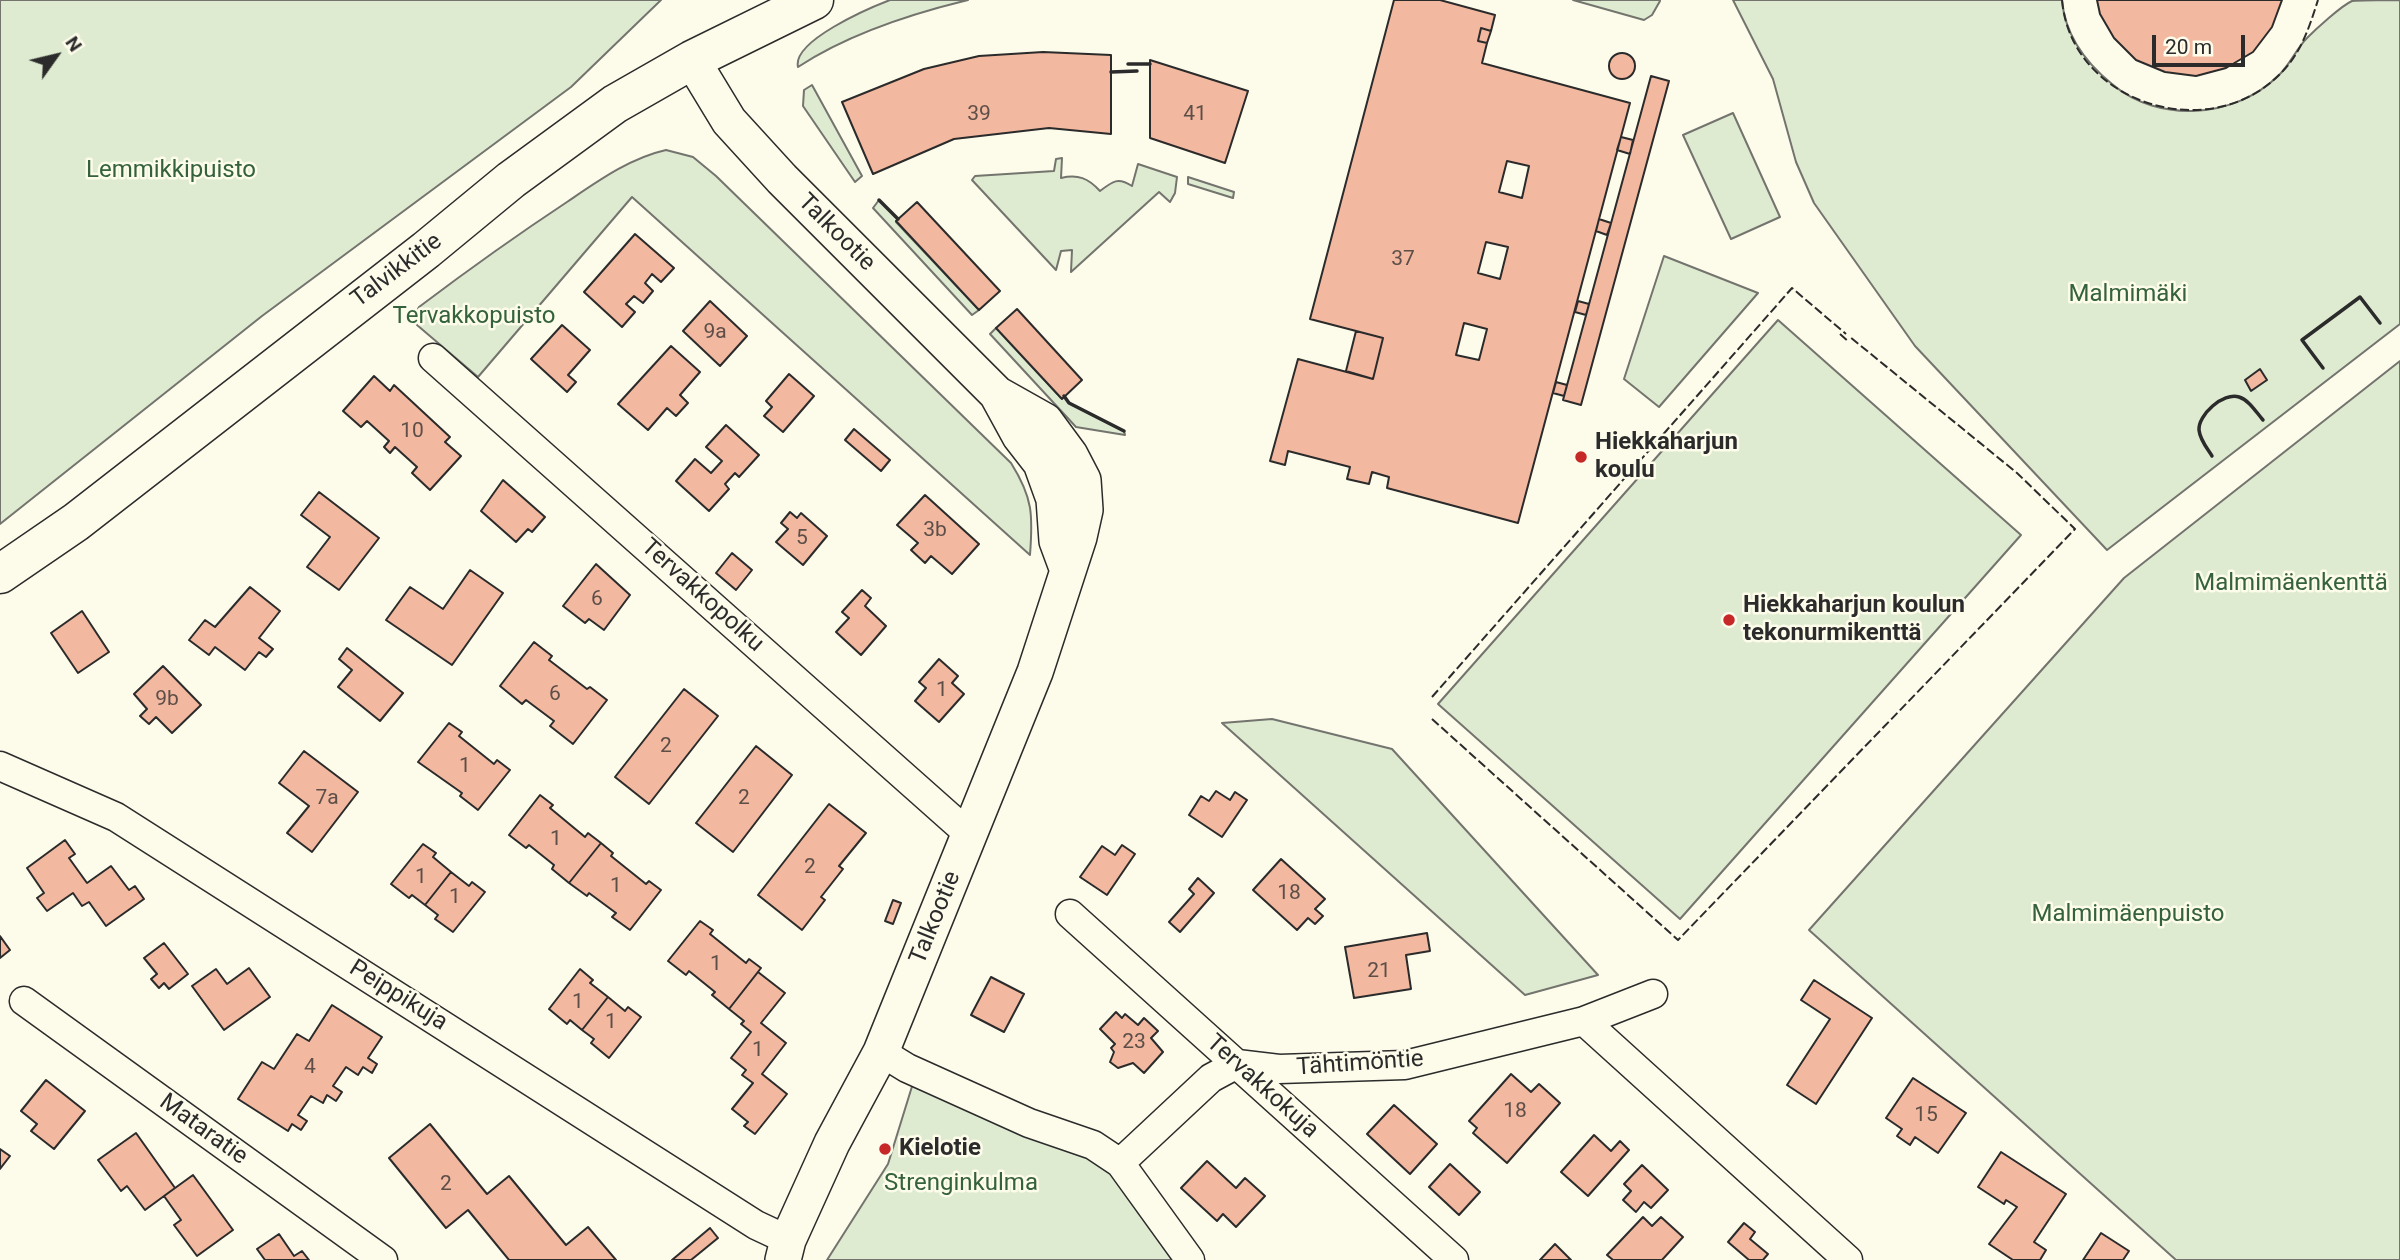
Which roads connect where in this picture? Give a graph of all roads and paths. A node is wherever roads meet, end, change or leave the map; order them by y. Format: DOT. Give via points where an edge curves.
graph roads {
  1 [pos="814,0"];
  2 [pos="692,60"];
  3 [pos="433,358"];
  4 [pos="0,574"];
  5 [pos="0,766"];
  6 [pos="970,835"];
  7 [pos="1070,914"];
  8 [pos="1653,994"];
  9 [pos="24,1001"];
  10 [pos="1584,1021"];
  11 [pos="881,1052"];
  12 [pos="1237,1064"];
  13 [pos="1120,1163"];
  14 [pos="785,1250"];
  15 [pos="383,1260"];
  16 [pos="1190,1260"];
  17 [pos="1454,1260"];
  18 [pos="1849,1260"];
  1 -- 2 [label="main road, Talvikkitie"];
  2 -- 4 [label="main road, Talvikkitie" via="615,103 511,180 76,522"];
  2 -- 6 [label="street, Talkootie" via="729,121 751,146 997,394 1041,463 1054,499 1057,541 1067,568 1035,672"];
  3 -- 6 [label="street, Tervakkopolku"];
  5 -- 14 [label="street, Peippikuja" via="116,817 756,1225"];
  6 -- 11 [label="street, Talkootie"];
  7 -- 12 [label="street, Tervakkokuja"];
  8 -- 10 [label="street, Tähtimöntie"];
  9 -- 15 [label="street, Mataratie"];
  10 -- 12 [label="street, Tähtimöntie" via="1405,1065 1279,1069"];
  10 -- 18 [label="street"];
  11 -- 13 [label="street" via="1029,1123 1093,1145"];
  11 -- 14 [label="street, Talkootie" via="832,1143"];
  12 -- 13 [label="street" via="1211,1078"];
  12 -- 17 [label="street, Tervakkokuja"];
  13 -- 16 [label="street"];
}
